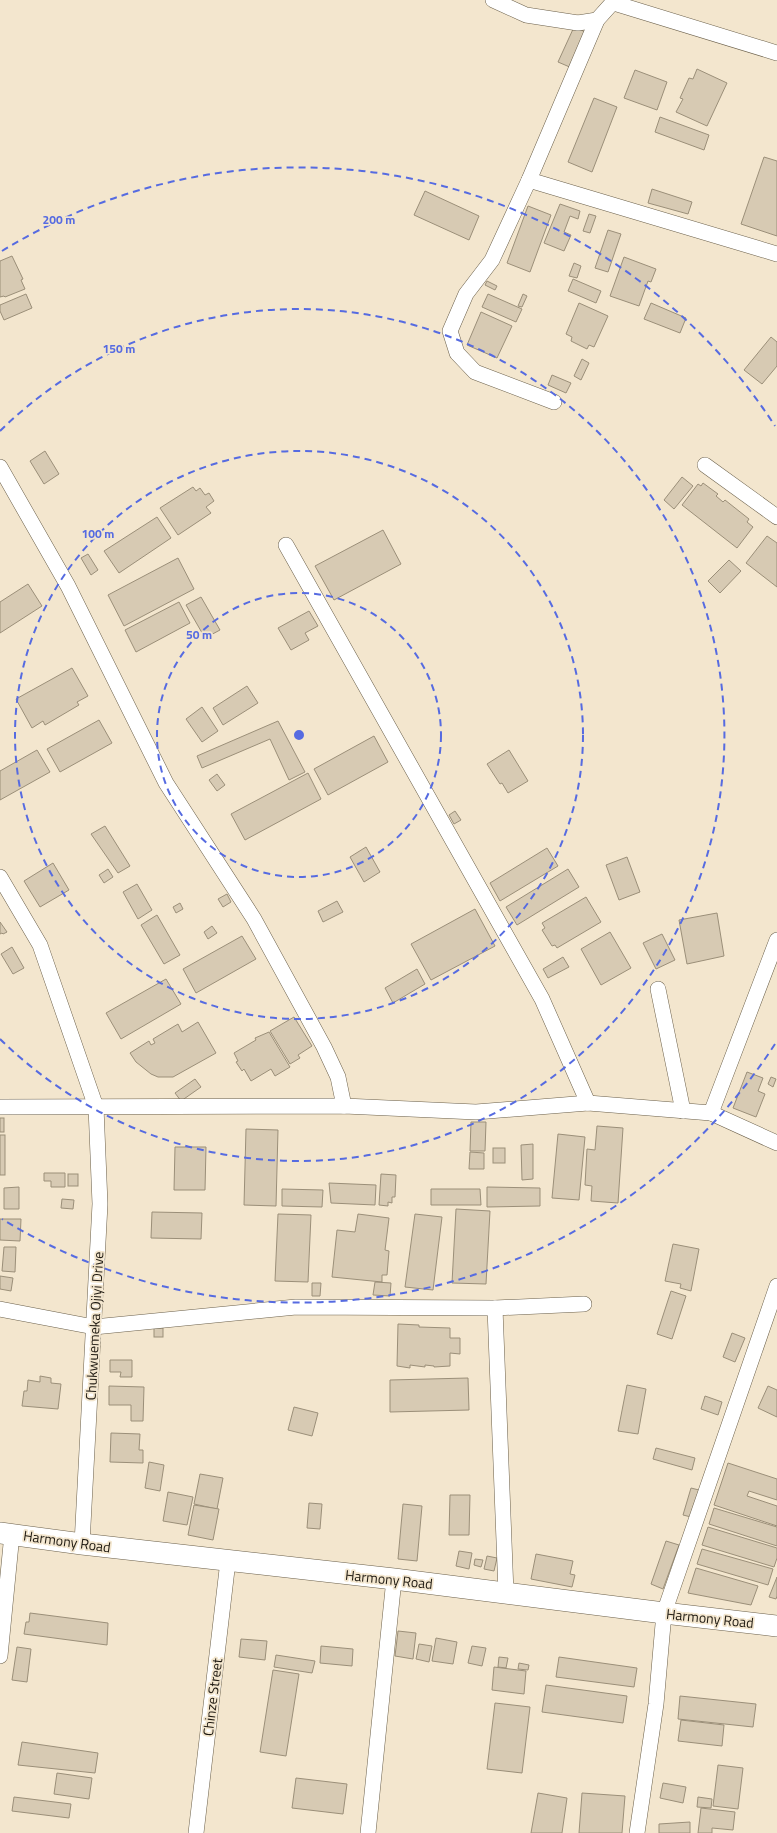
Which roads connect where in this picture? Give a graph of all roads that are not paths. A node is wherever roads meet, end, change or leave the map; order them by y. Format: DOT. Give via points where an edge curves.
graph roads {
  1 [pos="494,0"];
  2 [pos="614,1"];
  3 [pos="597,20"];
  4 [pos="777,53"];
  5 [pos="529,180"];
  6 [pos="777,254"];
  7 [pos="554,402"];
  8 [pos="705,465"];
  9 [pos="0,467"];
  10 [pos="777,517"];
  11 [pos="286,545"];
  12 [pos="0,877"];
  13 [pos="777,940"];
  14 [pos="658,989"];
  15 [pos="588,1104"];
  16 [pos="344,1106"];
  17 [pos="96,1107"];
  18 [pos="0,1108"];
  19 [pos="683,1111"];
  20 [pos="711,1113"];
  21 [pos="777,1143"];
  22 [pos="777,1286"];
  23 [pos="584,1304"];
  24 [pos="495,1308"];
  25 [pos="0,1309"];
  26 [pos="94,1327"];
  27 [pos="6,1533"];
  28 [pos="82,1544"];
  29 [pos="228,1562"];
  30 [pos="394,1579"];
  31 [pos="506,1593"];
  32 [pos="664,1613"];
  33 [pos="777,1626"];
  34 [pos="0,1656"];
  35 [pos="196,1833"];
  36 [pos="368,1833"];
  37 [pos="638,1833"];
  1 -- 3 [label="street" via="526,15 578,22"];
  2 -- 3 [label="street"];
  2 -- 4 [label="street"];
  3 -- 5 [label="street"];
  5 -- 6 [label="street"];
  5 -- 7 [label="street" via="492,260 466,294 450,331 457,352 476,372"];
  8 -- 10 [label="street"];
  9 -- 16 [label="street" via="68,586 166,783 254,919 320,1040 338,1077"];
  11 -- 15 [label="street" via="542,999"];
  12 -- 17 [label="street, Chukwuemeka Ojiyi Drive" via="40,945"];
  13 -- 20 [label="street"];
  14 -- 19 [label="street"];
  15 -- 16 [label="street" via="476,1112"];
  15 -- 19 [label="street"];
  16 -- 17 [label="street"];
  17 -- 18 [label="street"];
  17 -- 26 [label="street, Chukwuemeka Ojiyi Drive" via="100,1204"];
  19 -- 20 [label="street"];
  20 -- 21 [label="street"];
  22 -- 32 [label="street"];
  23 -- 24 [label="street"];
  24 -- 26 [label="street" via="296,1307"];
  24 -- 31 [label="street"];
  25 -- 26 [label="street"];
  26 -- 28 [label="street, Chukwuemeka Ojiyi Drive"];
  27 -- 28 [label="main road, Harmony Road"];
  27 -- 34 [label="street"];
  28 -- 29 [label="main road, Harmony Road"];
  29 -- 30 [label="main road, Harmony Road"];
  29 -- 35 [label="street, Chinze Street"];
  30 -- 31 [label="main road, Harmony Road"];
  30 -- 36 [label="street"];
  31 -- 32 [label="main road, Harmony Road"];
  32 -- 33 [label="main road, Harmony Road"];
  32 -- 37 [label="street" via="656,1704"];
}
